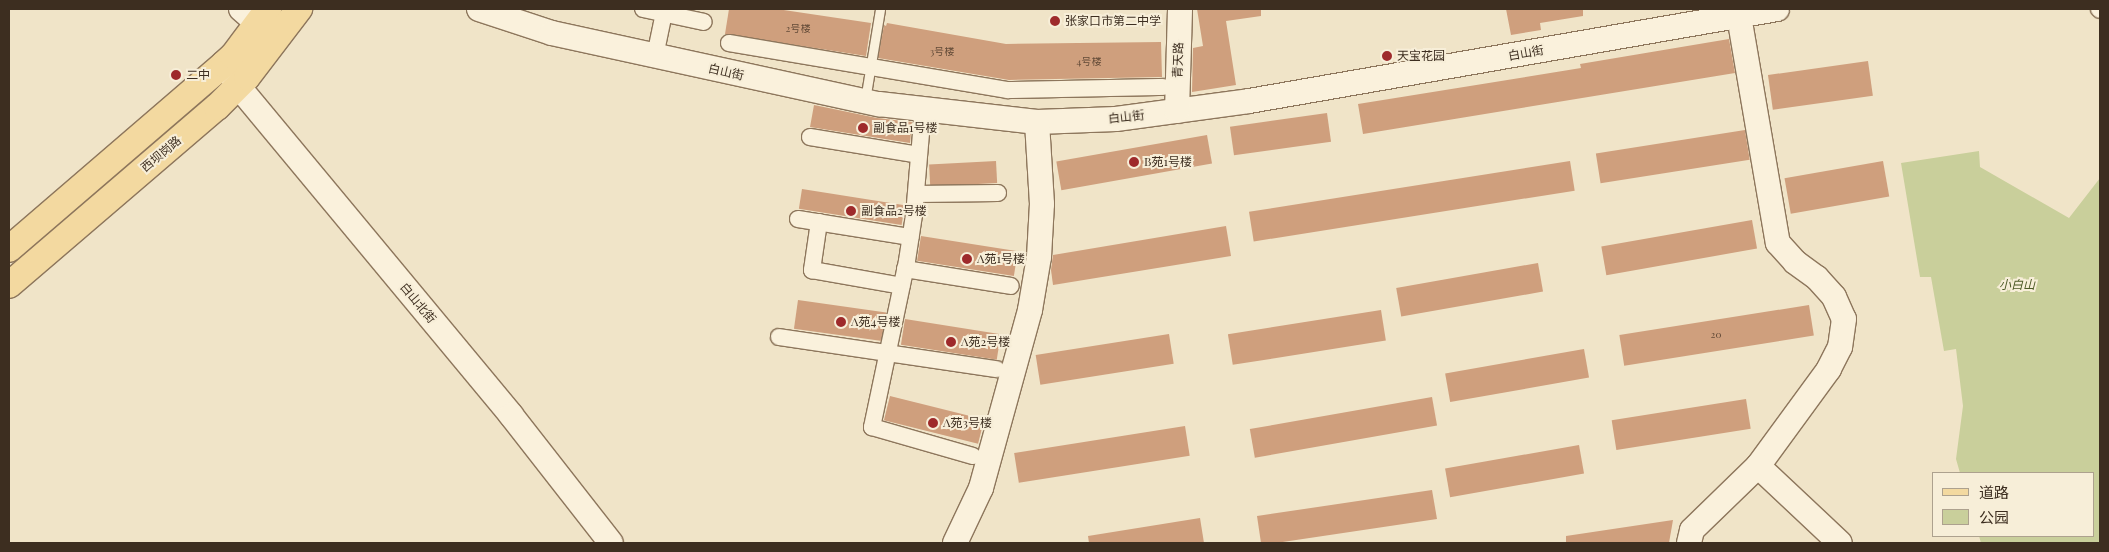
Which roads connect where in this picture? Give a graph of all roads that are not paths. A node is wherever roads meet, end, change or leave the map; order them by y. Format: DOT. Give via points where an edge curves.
graph roads {
  1 [pos="299,9"];
  2 [pos="643,9"];
  3 [pos="880,9"];
  4 [pos="1180,9"];
  5 [pos="1777,9"];
  6 [pos="484,10"];
  7 [pos="664,13"];
  8 [pos="1739,16"];
  9 [pos="261,20"];
  10 [pos="704,22"];
  11 [pos="729,43"];
  12 [pos="655,56"];
  13 [pos="224,64"];
  14 [pos="871,68"];
  15 [pos="238,86"];
  16 [pos="1163,87"];
  17 [pos="865,102"];
  18 [pos="923,110"];
  19 [pos="1176,111"];
  20 [pos="1037,122"];
  21 [pos="810,137"];
  22 [pos="919,155"];
  23 [pos="998,192"];
  24 [pos="916,194"];
  25 [pos="798,219"];
  26 [pos="819,222"];
  27 [pos="911,237"];
  28 [pos="9,249"];
  29 [pos="905,269"];
  30 [pos="9,285"];
  31 [pos="902,286"];
  32 [pos="1012,286"];
  33 [pos="778,337"];
  34 [pos="888,354"];
  35 [pos="997,369"];
  36 [pos="973,456"];
  37 [pos="1758,466"];
  38 [pos="1708,515"];
  39 [pos="612,543"];
  40 [pos="955,543"];
  41 [pos="1689,543"];
  42 [pos="1704,543"];
  43 [pos="1840,543"];
  1 -- 9 [label="main road, 西坝岗路"];
  2 -- 7 [label="street"];
  3 -- 14 [label="lane"];
  4 -- 19 [label="street, 青天路"];
  5 -- 8 [label="street, 白山街"];
  6 -- 12 [label="street, 白山街" via="552,33"];
  7 -- 10 [label="street"];
  7 -- 12 [label="street"];
  8 -- 19 [label="street, 白山街"];
  8 -- 37 [label="street" via="1778,244 1834,297 1844,319 1840,347 1829,370"];
  9 -- 13 [label="main road, 西坝岗路"];
  9 -- 15 [label="main road, 西坝岗路"];
  11 -- 14 [label="street"];
  12 -- 17 [label="street, 白山街"];
  13 -- 15 [label="street, 白山北街"];
  13 -- 28 [label="main road, 西坝岗路"];
  14 -- 16 [label="street" via="1008,90"];
  14 -- 17 [label="lane"];
  15 -- 30 [label="main road, 西坝岗路"];
  15 -- 39 [label="street, 白山北街" via="511,415"];
  17 -- 18 [label="street, 白山街"];
  18 -- 20 [label="street, 白山街"];
  18 -- 22 [label="street"];
  19 -- 20 [label="street, 白山街" via="1116,119"];
  20 -- 40 [label="street" via="1042,204 1039,257 1030,310 981,488"];
  21 -- 22 [label="street"];
  22 -- 24 [label="street"];
  23 -- 24 [label="street"];
  24 -- 27 [label="street"];
  25 -- 26 [label="street"];
  26 -- 27 [label="street"];
  26 -- 31 [label="street" via="812,270"];
  27 -- 29 [label="street"];
  29 -- 31 [label="street"];
  29 -- 32 [label="street"];
  31 -- 34 [label="street"];
  33 -- 34 [label="street"];
  34 -- 35 [label="street"];
  34 -- 36 [label="street" via="872,427"];
  37 -- 38 [label="street"];
  37 -- 43 [label="street"];
  38 -- 41 [label="street" via="1692,530"];
  38 -- 42 [label="street"];
}
